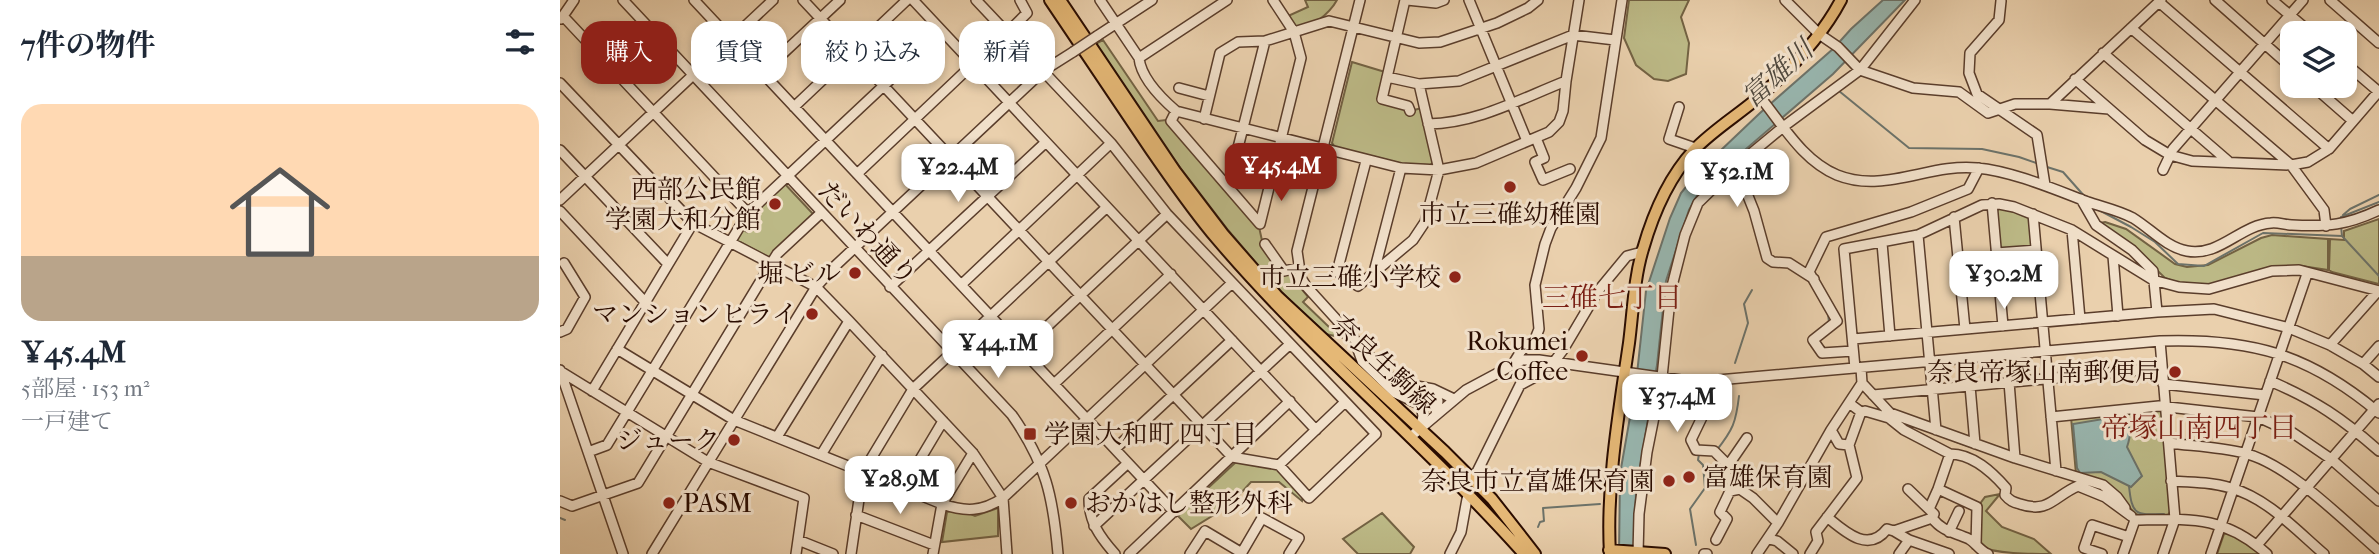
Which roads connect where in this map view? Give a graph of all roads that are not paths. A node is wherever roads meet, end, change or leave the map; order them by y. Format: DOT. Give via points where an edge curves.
graph roads {
  1 [pos="574,0"];
  2 [pos="623,0"];
  3 [pos="773,0"];
  4 [pos="803,0"];
  5 [pos="840,0"];
  6 [pos="907,0"];
  7 [pos="913,0"];
  8 [pos="976,0"];
  9 [pos="1020,0"];
  10 [pos="1051,0"];
  11 [pos="1060,0"];
  12 [pos="1100,0"];
  13 [pos="1152,0"];
  14 [pos="1227,0"];
  15 [pos="1273,0"];
  16 [pos="1360,0"];
  17 [pos="1406,0"];
  18 [pos="1444,0"];
  19 [pos="1469,0"];
  20 [pos="1538,0"];
  21 [pos="1579,0"];
  22 [pos="1622,0"];
  23 [pos="1785,0"];
  24 [pos="1841,0"];
  25 [pos="1915,0"];
  26 [pos="2215,0"];
  27 [pos="2272,0"];
  28 [pos="2303,0"];
  29 [pos="2330,0"];
  30 [pos="2000,1"];
  31 [pos="2160,1"];
  32 [pos="700,2"];
  33 [pos="2290,15"];
  34 [pos="561,18"];
  35 [pos="820,18"];
  36 [pos="716,21"];
  37 [pos="751,21"];
  38 [pos="823,21"];
  39 [pos="885,21"];
  40 [pos="933,21"];
  41 [pos="996,21"];
  42 [pos="1019,21"];
  43 [pos="2297,21"];
  44 [pos="1117,24"];
  45 [pos="1353,27"];
  46 [pos="2132,28"];
  47 [pos="1480,29"];
  48 [pos="1294,32"];
  49 [pos="945,34"];
  50 [pos="1819,34"];
  51 [pos="1573,35"];
  52 [pos="1397,38"];
  53 [pos="1615,40"];
  54 [pos="1265,41"];
  55 [pos="2379,43"];
  56 [pos="2265,44"];
  57 [pos="787,49"];
  58 [pos="959,49"];
  59 [pos="2104,53"];
  60 [pos="2280,57"];
  61 [pos="1139,58"];
  62 [pos="1055,63"];
  63 [pos="1495,66"];
  64 [pos="1858,68"];
  65 [pos="2240,72"];
  66 [pos="2357,73"];
  67 [pos="691,75"];
  68 [pos="691,77"];
  69 [pos="959,77"];
  70 [pos="1387,77"];
  71 [pos="2075,79"];
  72 [pos="1566,81"];
  73 [pos="560,83"];
  74 [pos="700,84"];
  75 [pos="772,84"];
  76 [pos="818,84"];
  77 [pos="992,84"];
  78 [pos="1030,84"];
  79 [pos="1055,84"];
  80 [pos="1419,84"];
  81 [pos="883,86"];
  82 [pos="1179,88"];
  83 [pos="2379,91"];
  84 [pos="1209,96"];
  85 [pos="2327,98"];
  86 [pos="2215,100"];
  87 [pos="1763,101"];
  88 [pos="1010,103"];
  89 [pos="1510,103"];
  90 [pos="2050,104"];
  91 [pos="794,107"];
  92 [pos="1679,107"];
  93 [pos="2109,109"];
  94 [pos="1998,110"];
  95 [pos="1176,111"];
  96 [pos="1410,111"];
  97 [pos="654,112"];
  98 [pos="915,119"];
  99 [pos="1204,119"];
  100 [pos="2353,121"];
  101 [pos="1428,124"];
  102 [pos="1781,124"];
  103 [pos="1243,129"];
  104 [pos="2190,129"];
  105 [pos="1282,139"];
  106 [pos="1531,139"];
  107 [pos="825,140"];
  108 [pos="1046,142"];
  109 [pos="1111,143"];
  110 [pos="619,145"];
  111 [pos="1695,148"];
  112 [pos="1322,149"];
  113 [pos="2329,149"];
  114 [pos="560,150"];
  115 [pos="2169,155"];
  116 [pos="951,158"];
  117 [pos="1366,160"];
  118 [pos="2228,161"];
  119 [pos="2291,165"];
  120 [pos="1737,166"];
  121 [pos="1401,168"];
  122 [pos="1979,168"];
  123 [pos="1570,169"];
  124 [pos="1439,170"];
  125 [pos="2163,170"];
  126 [pos="857,174"];
  127 [pos="1077,175"];
  128 [pos="786,176"];
  129 [pos="585,177"];
  130 [pos="2045,185"];
  131 [pos="1228,187"];
  132 [pos="988,196"];
  133 [pos="2081,199"];
  134 [pos="560,200"];
  135 [pos="1992,204"];
  136 [pos="1107,207"];
  137 [pos="2379,210"];
  138 [pos="560,211"];
  139 [pos="893,212"];
  140 [pos="748,213"];
  141 [pos="821,213"];
  142 [pos="1167,214"];
  143 [pos="2033,214"];
  144 [pos="1954,217"];
  145 [pos="693,223"];
  146 [pos="2326,226"];
  147 [pos="1019,230"];
  148 [pos="2072,230"];
  149 [pos="1918,235"];
  150 [pos="1139,241"];
  151 [pos="731,242"];
  152 [pos="1882,243"];
  153 [pos="1265,244"];
  154 [pos="854,249"];
  155 [pos="2036,250"];
  156 [pos="929,251"];
  157 [pos="1642,252"];
  158 [pos="1996,253"];
  159 [pos="2113,256"];
  160 [pos="1049,262"];
  161 [pos="564,263"];
  162 [pos="772,263"];
  163 [pos="668,264"];
  164 [pos="1298,268"];
  165 [pos="1374,272"];
  166 [pos="1171,274"];
  167 [pos="2307,274"];
  168 [pos="1814,279"];
  169 [pos="2153,280"];
  170 [pos="1232,283"];
  171 [pos="961,285"];
  172 [pos="816,286"];
  173 [pos="890,287"];
  174 [pos="2378,291"];
  175 [pos="1080,296"];
  176 [pos="645,302"];
  177 [pos="1203,309"];
  178 [pos="2157,312"];
  179 [pos="2118,316"];
  180 [pos="991,317"];
  181 [pos="2080,319"];
  182 [pos="849,321"];
  183 [pos="2042,323"];
  184 [pos="2003,326"];
  185 [pos="2289,328"];
  186 [pos="1112,329"];
  187 [pos="1965,329"];
  188 [pos="560,332"];
  189 [pos="1927,333"];
  190 [pos="1889,336"];
  191 [pos="1232,340"];
  192 [pos="1853,340"];
  193 [pos="2160,341"];
  194 [pos="1355,343"];
  195 [pos="1289,345"];
  196 [pos="2330,345"];
  197 [pos="2379,346"];
  198 [pos="617,349"];
  199 [pos="1022,350"];
  200 [pos="1853,351"];
  201 [pos="2045,351"];
  202 [pos="952,353"];
  203 [pos="2280,354"];
  204 [pos="882,355"];
  205 [pos="1930,361"];
  206 [pos="1555,362"];
  207 [pos="1145,364"];
  208 [pos="1513,364"];
  209 [pos="2363,364"];
  210 [pos="1858,368"];
  211 [pos="2162,368"];
  212 [pos="560,371"];
  213 [pos="652,371"];
  214 [pos="1261,371"];
  215 [pos="1630,372"];
  216 [pos="1661,377"];
  217 [pos="2379,377"];
  218 [pos="2047,379"];
  219 [pos="1720,380"];
  220 [pos="2270,381"];
  221 [pos="2008,382"];
  222 [pos="1862,383"];
  223 [pos="1054,384"];
  224 [pos="2163,384"];
  225 [pos="1970,386"];
  226 [pos="913,389"];
  227 [pos="1433,389"];
  228 [pos="1932,389"];
  229 [pos="592,391"];
  230 [pos="692,394"];
  231 [pos="1174,395"];
  232 [pos="1873,395"];
  233 [pos="2266,396"];
  234 [pos="1454,399"];
  235 [pos="1290,401"];
  236 [pos="1344,403"];
  237 [pos="1849,403"];
  238 [pos="2165,406"];
  239 [pos="2377,409"];
  240 [pos="1861,412"];
  241 [pos="627,413"];
  242 [pos="1436,415"];
  243 [pos="1890,415"];
  244 [pos="2051,416"];
  245 [pos="2258,417"];
  246 [pos="1087,419"];
  247 [pos="734,420"];
  248 [pos="943,421"];
  249 [pos="1202,425"];
  250 [pos="1316,429"];
  251 [pos="1831,430"];
  252 [pos="1936,430"];
  253 [pos="2356,431"];
  254 [pos="1415,432"];
  255 [pos="667,436"];
  256 [pos="778,437"];
  257 [pos="1747,438"];
  258 [pos="2169,443"];
  259 [pos="1975,444"];
  260 [pos="1849,446"];
  261 [pos="1115,449"];
  262 [pos="2379,450"];
  263 [pos="588,452"];
  264 [pos="973,453"];
  265 [pos="2245,453"];
  266 [pos="1950,454"];
  267 [pos="821,455"];
  268 [pos="1232,457"];
  269 [pos="2015,458"];
  270 [pos="2331,460"];
  271 [pos="708,462"];
  272 [pos="1041,462"];
  273 [pos="1128,463"];
  274 [pos="1279,465"];
  275 [pos="1728,465"];
  276 [pos="2056,471"];
  277 [pos="863,472"];
  278 [pos="1476,474"];
  279 [pos="1144,480"];
  280 [pos="2171,481"];
  281 [pos="903,488"];
  282 [pos="2233,488"];
  283 [pos="1740,489"];
  284 [pos="1908,489"];
  285 [pos="1938,489"];
  286 [pos="2306,489"];
  287 [pos="603,495"];
  288 [pos="1003,498"];
  289 [pos="1467,499"];
  290 [pos="560,500"];
  291 [pos="2379,501"];
  292 [pos="942,504"];
  293 [pos="1959,511"];
  294 [pos="1174,512"];
  295 [pos="856,514"];
  296 [pos="1930,514"];
  297 [pos="1827,517"];
  298 [pos="2281,517"];
  299 [pos="2133,518"];
  300 [pos="2175,519"];
  301 [pos="1778,523"];
  302 [pos="2221,525"];
  303 [pos="1094,526"];
  304 [pos="1894,531"];
  305 [pos="1949,532"];
  306 [pos="2129,537"];
  307 [pos="1769,539"];
  308 [pos="798,540"];
  309 [pos="1716,540"];
  310 [pos="1909,540"];
  311 [pos="1976,545"];
  312 [pos="2257,545"];
  313 [pos="934,549"];
  314 [pos="2379,551"];
  315 [pos="1613,552"];
  316 [pos="1637,552"];
  317 [pos="1241,553"];
  318 [pos="1945,553"];
  319 [pos="623,554"];
  320 [pos="652,554"];
  321 [pos="796,554"];
  322 [pos="833,554"];
  323 [pos="851,554"];
  324 [pos="1007,554"];
  325 [pos="1058,554"];
  326 [pos="1115,554"];
  327 [pos="1129,554"];
  328 [pos="1190,554"];
  329 [pos="1289,554"];
  330 [pos="1450,554"];
  331 [pos="1524,554"];
  332 [pos="1535,554"];
  333 [pos="1665,554"];
  334 [pos="1757,554"];
  335 [pos="1793,554"];
  336 [pos="1810,554"];
  337 [pos="1899,554"];
  338 [pos="1988,554"];
  339 [pos="2102,554"];
  340 [pos="2123,554"];
  341 [pos="2163,554"];
  342 [pos="2211,554"];
  343 [pos="2267,554"];
  344 [pos="2324,554"];
  1 -- 34 [label="street"];
  2 -- 67 [label="street, だいわ通り"];
  3 -- 37 [label="street"];
  4 -- 35 [label="street"];
  5 -- 35 [label="street"];
  6 -- 39 [label="street"];
  7 -- 40 [label="street"];
  8 -- 41 [label="street"];
  9 -- 42 [label="street" via="1027,13"];
  10 -- 254 [label="main road, 奈良生駒線" via="1215,238 1318,348"];
  11 -- 254 [label="main road, 奈良生駒線" via="1223,234 1278,297"];
  12 -- 44 [label="street"];
  13 -- 44 [label="street"];
  14 -- 61 [label="street"];
  15 -- 48 [label="street"];
  16 -- 45 [label="street"];
  17 -- 18 [label="street"];
  17 -- 52 [label="street"];
  19 -- 47 [label="street"];
  20 -- 47 [label="street"];
  21 -- 51 [label="street"];
  22 -- 53 [label="street"];
  23 -- 50 [label="street"];
  24 -- 50 [label="main road"];
  25 -- 64 [label="street"];
  26 -- 56 [label="street"];
  27 -- 33 [label="street"];
  28 -- 33 [label="street"];
  29 -- 55 [label="street"];
  30 -- 94 [label="street" via="1999,20 1970,53 1969,73 1977,94"];
  31 -- 46 [label="street"];
  31 -- 65 [label="street"];
  32 -- 36 [label="street"];
  33 -- 43 [label="street"];
  33 -- 56 [label="street"];
  34 -- 97 [label="street"];
  35 -- 38 [label="street"];
  35 -- 57 [label="street"];
  44 -- 61 [label="street"];
  44 -- 62 [label="street, bridge"];
  45 -- 48 [label="street" via="1329,21"];
  45 -- 52 [label="street"];
  45 -- 112 [label="street"];
  46 -- 59 [label="street"];
  46 -- 86 [label="street"];
  47 -- 52 [label="street" via="1440,42"];
  47 -- 63 [label="street"];
  48 -- 54 [label="street"];
  48 -- 105 [label="street" via="1301,58"];
  49 -- 58 [label="street"];
  50 -- 64 [label="street"];
  50 -- 87 [label="main road"];
  51 -- 53 [label="street"];
  51 -- 63 [label="street"];
  51 -- 72 [label="street"];
  52 -- 70 [label="street"];
  53 -- 208 [label="street" via="1601,138 1545,244 1535,285 1539,329"];
  54 -- 84 [label="street" via="1238,42 1220,52"];
  54 -- 103 [label="street"];
  56 -- 60 [label="street"];
  56 -- 65 [label="street"];
  59 -- 71 [label="street"];
  59 -- 104 [label="street"];
  61 -- 95 [label="street" via="1160,97"];
  63 -- 80 [label="street" via="1459,81"];
  63 -- 89 [label="street"];
  64 -- 94 [label="street" via="1913,88 1959,92 1988,113"];
  64 -- 102 [label="street"];
  65 -- 86 [label="street"];
  65 -- 113 [label="street"];
  66 -- 83 [label="street"];
  68 -- 97 [label="street"];
  69 -- 98 [label="street"];
  70 -- 80 [label="street"];
  70 -- 96 [label="street" via="1382,99 1408,106"];
  71 -- 90 [label="street"];
  71 -- 93 [label="street"];
  72 -- 89 [label="street"];
  72 -- 106 [label="street" via="1559,122"];
  73 -- 110 [label="street"];
  74 -- 128 [label="street, だいわ通り"];
  75 -- 91 [label="street"];
  76 -- 91 [label="street"];
  77 -- 88 [label="street"];
  78 -- 88 [label="street"];
  79 -- 109 [label="street"];
  80 -- 101 [label="street"];
  81 -- 98 [label="street"];
  81 -- 107 [label="street"];
  82 -- 84 [label="street"];
  83 -- 100 [label="street"];
  84 -- 99 [label="street"];
  85 -- 100 [label="street"];
  86 -- 104 [label="street"];
  86 -- 119 [label="street"];
  87 -- 102 [label="street"];
  87 -- 111 [label="main road"];
  88 -- 108 [label="street"];
  88 -- 116 [label="street"];
  89 -- 101 [label="street" via="1475,118"];
  89 -- 106 [label="street"];
  90 -- 93 [label="street"];
  90 -- 94 [label="street" via="2015,104"];
  91 -- 107 [label="street"];
  92 -- 111 [label="street" via="1669,139"];
  93 -- 115 [label="street"];
  94 -- 130 [label="street" via="2037,135"];
  95 -- 99 [label="street"];
  95 -- 131 [label="street" via="1171,121"];
  97 -- 110 [label="street"];
  97 -- 140 [label="street"];
  98 -- 116 [label="street"];
  98 -- 126 [label="street"];
  99 -- 103 [label="street"];
  100 -- 113 [label="street"];
  101 -- 124 [label="street"];
  102 -- 120 [label="street"];
  102 -- 122 [label="street" via="1809,159 1852,179 1889,181 1951,167"];
  103 -- 105 [label="street"];
  103 -- 131 [label="street"];
  104 -- 115 [label="street"];
  104 -- 118 [label="street"];
  105 -- 112 [label="street"];
  105 -- 131 [label="street" via="1260,224"];
  106 -- 123 [label="street" via="1544,158 1535,162 1543,180"];
  106 -- 124 [label="street" via="1476,163"];
  107 -- 126 [label="street"];
  107 -- 128 [label="street"];
  108 -- 127 [label="street"];
  108 -- 132 [label="street"];
  109 -- 127 [label="street"];
  109 -- 142 [label="street"];
  110 -- 129 [label="street"];
  110 -- 145 [label="street"];
  111 -- 157 [label="main road" via="1659,205"];
  112 -- 117 [label="street"];
  112 -- 164 [label="street" via="1297,251"];
  113 -- 119 [label="street" via="2308,162"];
  114 -- 129 [label="street"];
  115 -- 118 [label="street" via="2192,161"];
  115 -- 125 [label="street"];
  116 -- 132 [label="street"];
  116 -- 139 [label="street"];
  117 -- 121 [label="street"];
  117 -- 165 [label="street" via="1337,272 1358,286"];
  118 -- 119 [label="street"];
  119 -- 146 [label="street" via="2324,210"];
  120 -- 168 [label="street" via="1767,258 1789,263"];
  120 -- 216 [label="street" via="1698,203 1685,235 1671,290"];
  121 -- 124 [label="street"];
  121 -- 165 [label="street"];
  122 -- 130 [label="street"];
  122 -- 168 [label="street" via="1968,190 1826,237 1809,272"];
  124 -- 165 [label="street" via="1420,232"];
  126 -- 139 [label="street"];
  127 -- 136 [label="street"];
  127 -- 147 [label="street"];
  128 -- 140 [label="street"];
  128 -- 141 [label="street, だいわ通り"];
  129 -- 134 [label="street"];
  129 -- 163 [label="street"];
  130 -- 133 [label="street"];
  132 -- 147 [label="street"];
  132 -- 156 [label="street"];
  133 -- 146 [label="street" via="2132,217 2173,246 2188,251 2212,250 2270,223"];
  133 -- 169 [label="street" via="2096,225 2132,250 2153,271"];
  135 -- 143 [label="street"];
  135 -- 144 [label="street"];
  135 -- 158 [label="street"];
  136 -- 150 [label="street"];
  136 -- 160 [label="street"];
  137 -- 146 [label="street" via="2353,222"];
  138 -- 176 [label="street"];
  139 -- 154 [label="street"];
  139 -- 156 [label="street"];
  140 -- 151 [label="street"];
  141 -- 154 [label="street, だいわ通り"];
  141 -- 162 [label="street"];
  142 -- 150 [label="street"];
  142 -- 170 [label="street"];
  143 -- 148 [label="street"];
  143 -- 155 [label="street"];
  144 -- 149 [label="street"];
  144 -- 187 [label="street"];
  145 -- 151 [label="street"];
  145 -- 163 [label="street"];
  147 -- 160 [label="street"];
  147 -- 171 [label="street"];
  148 -- 159 [label="street"];
  148 -- 181 [label="street"];
  149 -- 152 [label="street"];
  149 -- 189 [label="street"];
  150 -- 166 [label="street"];
  150 -- 175 [label="street"];
  151 -- 162 [label="street"];
  151 -- 213 [label="street"];
  152 -- 190 [label="street"];
  152 -- 192 [label="street" via="1844,249"];
  153 -- 164 [label="street" via="1284,271"];
  154 -- 172 [label="street"];
  154 -- 173 [label="street, だいわ通り"];
  155 -- 158 [label="street"];
  155 -- 183 [label="street"];
  156 -- 171 [label="street"];
  156 -- 173 [label="street"];
  157 -- 206 [label="street" via="1627,256 1598,291"];
  157 -- 215 [label="main road"];
  158 -- 184 [label="street"];
  159 -- 169 [label="street"];
  159 -- 179 [label="street"];
  160 -- 175 [label="street"];
  160 -- 180 [label="street"];
  161 -- 188 [label="street" via="584,296 567,329"];
  162 -- 172 [label="street"];
  162 -- 230 [label="street"];
  163 -- 176 [label="street"];
  164 -- 194 [label="street" via="1306,286"];
  166 -- 177 [label="street"];
  166 -- 186 [label="street"];
  167 -- 169 [label="street" via="2272,271 2209,289"];
  167 -- 174 [label="street"];
  167 -- 185 [label="street"];
  168 -- 200 [label="street" via="1837,321 1813,340 1822,353"];
  169 -- 178 [label="street"];
  170 -- 177 [label="street"];
  170 -- 195 [label="street"];
  171 -- 180 [label="street"];
  172 -- 182 [label="street"];
  172 -- 247 [label="street"];
  173 -- 202 [label="street, だいわ通り"];
  174 -- 196 [label="street"];
  175 -- 186 [label="street"];
  175 -- 199 [label="street"];
  176 -- 198 [label="street"];
  177 -- 191 [label="street"];
  177 -- 207 [label="street"];
  178 -- 179 [label="street"];
  178 -- 185 [label="street" via="2214,309"];
  179 -- 181 [label="street"];
  180 -- 199 [label="street"];
  180 -- 202 [label="street"];
  181 -- 183 [label="street"];
  182 -- 204 [label="street"];
  182 -- 256 [label="street"];
  183 -- 184 [label="street"];
  183 -- 201 [label="street"];
  184 -- 187 [label="street"];
  185 -- 196 [label="street"];
  185 -- 203 [label="street"];
  186 -- 207 [label="street"];
  186 -- 223 [label="street"];
  187 -- 189 [label="street"];
  189 -- 190 [label="street"];
  189 -- 205 [label="street"];
  190 -- 192 [label="street"];
  191 -- 214 [label="street"];
  191 -- 231 [label="street"];
  192 -- 200 [label="street"];
  193 -- 201 [label="street"];
  193 -- 203 [label="street" via="2221,341"];
  193 -- 211 [label="street"];
  194 -- 227 [label="street" via="1400,383"];
  194 -- 254 [label="street" via="1362,361 1385,384 1399,397 1421,405 1423,416"];
  195 -- 214 [label="street"];
  195 -- 236 [label="street"];
  196 -- 209 [label="street"];
  197 -- 209 [label="street"];
  198 -- 213 [label="street"];
  198 -- 229 [label="street"];
  199 -- 223 [label="street"];
  200 -- 210 [label="street"];
  201 -- 205 [label="street"];
  201 -- 218 [label="street"];
  202 -- 226 [label="street"];
  202 -- 272 [label="street, だいわ通り" via="1012,415"];
  203 -- 220 [label="street"];
  203 -- 239 [label="street" via="2332,378"];
  204 -- 226 [label="street"];
  204 -- 267 [label="street"];
  205 -- 210 [label="street"];
  205 -- 228 [label="street"];
  206 -- 208 [label="street" via="1522,360"];
  206 -- 215 [label="street"];
  206 -- 278 [label="street" via="1520,385"];
  207 -- 231 [label="street"];
  207 -- 246 [label="street"];
  208 -- 234 [label="street"];
  209 -- 217 [label="street"];
  210 -- 219 [label="street"];
  210 -- 222 [label="street"];
  211 -- 218 [label="street"];
  211 -- 224 [label="street"];
  212 -- 229 [label="street"];
  212 -- 263 [label="street"];
  213 -- 230 [label="street"];
  213 -- 241 [label="street"];
  214 -- 235 [label="street"];
  214 -- 249 [label="street"];
  215 -- 216 [label="street"];
  215 -- 315 [label="main road" via="1610,504"];
  216 -- 219 [label="street"];
  216 -- 316 [label="street"];
  218 -- 221 [label="street"];
  218 -- 244 [label="street"];
  219 -- 275 [label="street" via="1691,440 1696,450 1714,451"];
  220 -- 233 [label="street"];
  220 -- 253 [label="street" via="2330,411"];
  221 -- 225 [label="street"];
  221 -- 269 [label="street"];
  222 -- 232 [label="street"];
  222 -- 237 [label="street"];
  223 -- 246 [label="street"];
  224 -- 233 [label="street"];
  224 -- 238 [label="street"];
  225 -- 228 [label="street"];
  225 -- 259 [label="street"];
  226 -- 248 [label="street"];
  226 -- 277 [label="street"];
  227 -- 234 [label="street"];
  227 -- 242 [label="street" via="1438,401"];
  228 -- 232 [label="street"];
  228 -- 252 [label="street"];
  229 -- 241 [label="street"];
  230 -- 247 [label="street"];
  230 -- 255 [label="street"];
  231 -- 249 [label="street"];
  231 -- 261 [label="street"];
  232 -- 243 [label="street"];
  233 -- 245 [label="street"];
  234 -- 242 [label="street"];
  235 -- 250 [label="street"];
  235 -- 268 [label="street"];
  236 -- 250 [label="street"];
  236 -- 274 [label="street" via="1376,435 1309,498"];
  237 -- 240 [label="street"];
  237 -- 251 [label="street"];
  238 -- 244 [label="street"];
  238 -- 245 [label="street"];
  238 -- 258 [label="street"];
  239 -- 253 [label="street"];
  240 -- 243 [label="street"];
  240 -- 260 [label="street"];
  241 -- 255 [label="street"];
  241 -- 263 [label="street" via="607,445"];
  242 -- 254 [label="street"];
  243 -- 252 [label="street"];
  243 -- 266 [label="street" via="1904,430"];
  244 -- 276 [label="street"];
  245 -- 265 [label="street"];
  245 -- 270 [label="street" via="2293,433"];
  246 -- 261 [label="street"];
  246 -- 272 [label="street"];
  247 -- 256 [label="street"];
  247 -- 271 [label="street"];
  248 -- 264 [label="street"];
  248 -- 281 [label="street"];
  249 -- 268 [label="street"];
  249 -- 279 [label="street"];
  250 -- 274 [label="street"];
  251 -- 260 [label="street" via="1839,444"];
  251 -- 301 [label="street"];
  252 -- 259 [label="street"];
  253 -- 262 [label="street"];
  253 -- 270 [label="street"];
  254 -- 331 [label="main road, 奈良生駒線"];
  254 -- 332 [label="main road, 奈良生駒線" via="1492,499"];
  255 -- 271 [label="street"];
  255 -- 287 [label="street" via="638,483"];
  256 -- 267 [label="street"];
  257 -- 275 [label="street"];
  258 -- 265 [label="street"];
  258 -- 280 [label="street"];
  259 -- 269 [label="street"];
  260 -- 297 [label="street" via="1857,478"];
  261 -- 273 [label="street"];
  263 -- 287 [label="street"];
  264 -- 288 [label="street"];
  264 -- 292 [label="street"];
  265 -- 282 [label="street"];
  265 -- 286 [label="street" via="2271,464"];
  266 -- 285 [label="street"];
  266 -- 299 [label="street" via="1973,460 1993,473 2010,501 2040,508 2078,486 2105,497"];
  267 -- 277 [label="street"];
  268 -- 274 [label="street"];
  268 -- 294 [label="street"];
  269 -- 276 [label="street"];
  270 -- 286 [label="street"];
  270 -- 291 [label="street"];
  271 -- 308 [label="street" via="804,498"];
  271 -- 320 [label="street"];
  272 -- 288 [label="street"];
  272 -- 325 [label="street, だいわ通り" via="1053,506"];
  273 -- 279 [label="street"];
  273 -- 303 [label="street" via="1089,499"];
  275 -- 283 [label="street" via="1726,476"];
  276 -- 299 [label="street" via="2103,485"];
  277 -- 281 [label="street"];
  277 -- 295 [label="street"];
  279 -- 294 [label="street"];
  279 -- 303 [label="street"];
  280 -- 282 [label="street"];
  280 -- 300 [label="street"];
  281 -- 292 [label="street"];
  282 -- 298 [label="street"];
  282 -- 302 [label="street"];
  283 -- 301 [label="street"];
  283 -- 309 [label="street" via="1730,491 1720,512 1727,519"];
  284 -- 296 [label="street"];
  285 -- 296 [label="street"];
  285 -- 311 [label="street" via="1978,506"];
  286 -- 298 [label="street"];
  286 -- 314 [label="street"];
  287 -- 290 [label="street" via="572,506"];
  287 -- 319 [label="street"];
  288 -- 292 [label="street" via="972,511"];
  288 -- 324 [label="street"];
  289 -- 330 [label="street" via="1461,532"];
  292 -- 313 [label="street"];
  293 -- 305 [label="street"];
  294 -- 327 [label="street"];
  295 -- 313 [label="street"];
  295 -- 323 [label="street"];
  296 -- 304 [label="street"];
  296 -- 305 [label="street"];
  297 -- 304 [label="street" via="1860,540 1880,537 1887,529"];
  297 -- 336 [label="street" via="1816,531 1818,541"];
  298 -- 312 [label="street"];
  298 -- 344 [label="street"];
  299 -- 300 [label="street"];
  299 -- 306 [label="street"];
  300 -- 302 [label="street"];
  300 -- 341 [label="street"];
  301 -- 307 [label="street"];
  302 -- 312 [label="street"];
  302 -- 342 [label="street"];
  303 -- 326 [label="street"];
  304 -- 310 [label="street"];
  305 -- 311 [label="street"];
  306 -- 339 [label="street" via="2092,526 2084,548"];
  306 -- 340 [label="street"];
  307 -- 334 [label="street"];
  307 -- 335 [label="street"];
  308 -- 321 [label="street"];
  308 -- 322 [label="street"];
  310 -- 318 [label="street"];
  310 -- 337 [label="street"];
  311 -- 338 [label="street"];
  312 -- 343 [label="street"];
  315 -- 316 [label="main road"];
  316 -- 333 [label="main road"];
  317 -- 328 [label="street" via="1205,531"];
  317 -- 329 [label="street" via="1262,518 1299,538"];
}
